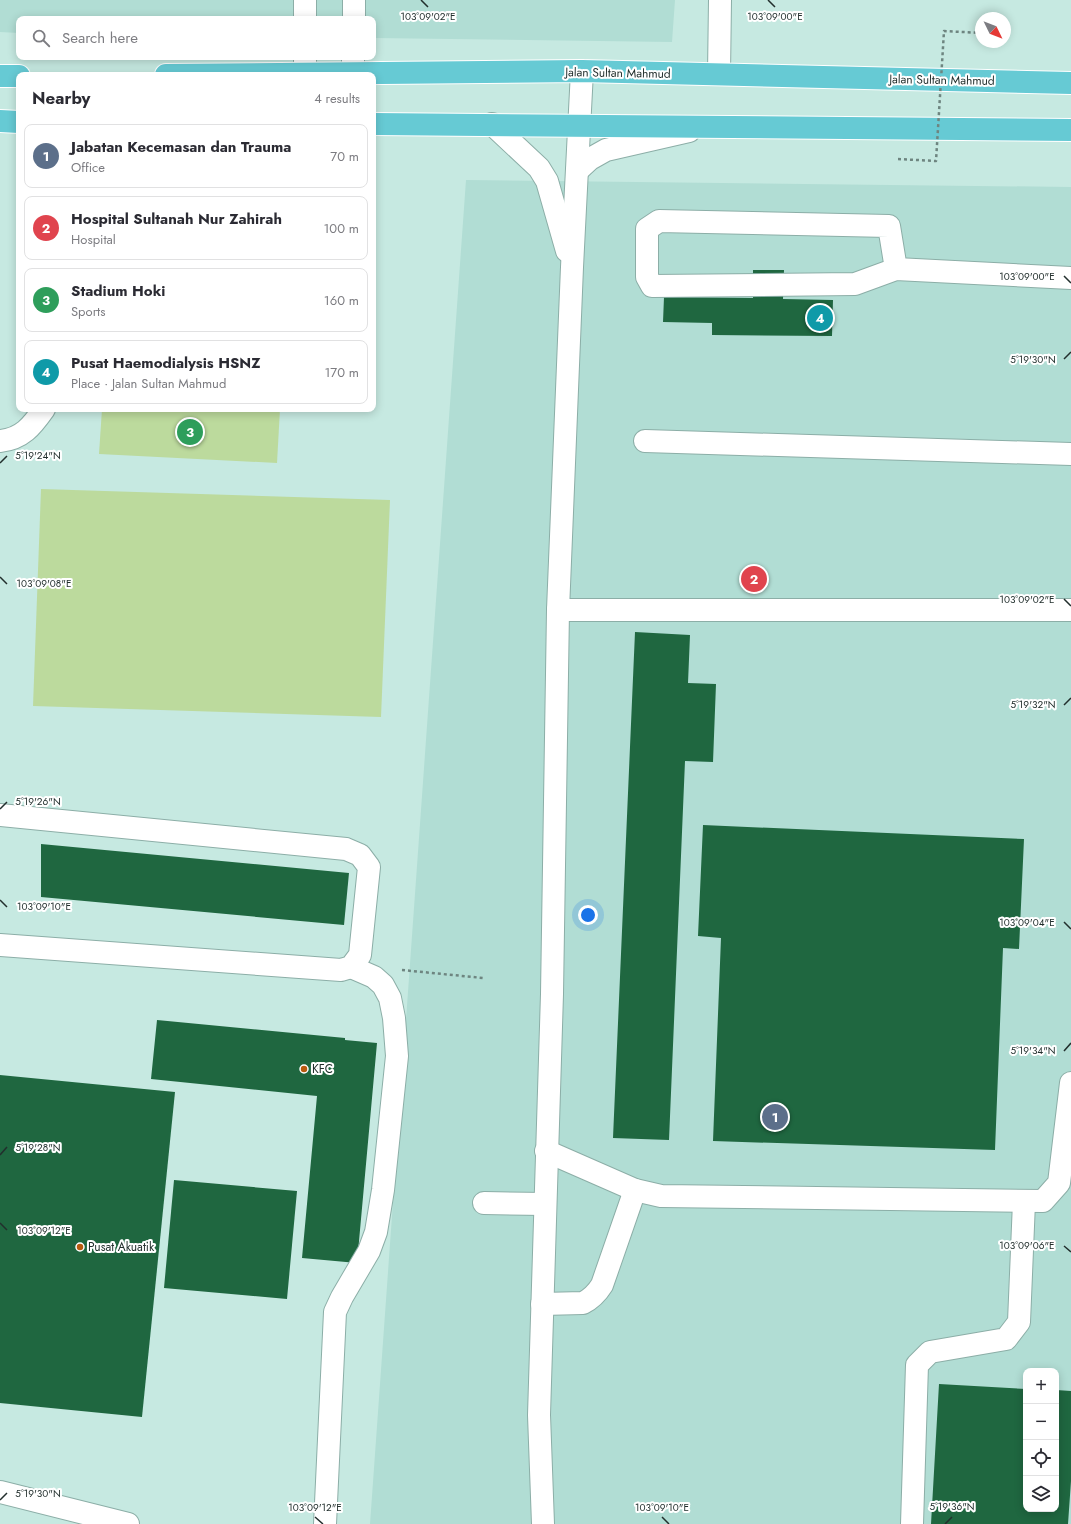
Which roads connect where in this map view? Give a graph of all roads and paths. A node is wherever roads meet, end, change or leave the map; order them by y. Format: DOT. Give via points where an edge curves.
graph roads {
  1 [pos="305,0"];
  2 [pos="354,0"];
  3 [pos="720,0"];
  4 [pos="305,16"];
  5 [pos="354,16"];
  6 [pos="975,33"];
  7 [pos="305,65"];
  8 [pos="353,65"];
  9 [pos="582,71"];
  10 [pos="208,72"];
  11 [pos="719,74"];
  12 [pos="0,76"];
  13 [pos="16,76"];
  14 [pos="1071,83"];
  15 [pos="0,121"];
  16 [pos="16,122"];
  17 [pos="376,124"];
  18 [pos="492,124"];
  19 [pos="580,125"];
  20 [pos="708,126"];
  21 [pos="1071,130"];
  22 [pos="898,160"];
  23 [pos="577,171"];
  24 [pos="572,267"];
  25 [pos="896,269"];
  26 [pos="1071,278"];
  27 [pos="42,412"];
  28 [pos="0,441"];
  29 [pos="646,441"];
  30 [pos="1071,454"];
  31 [pos="558,610"];
  32 [pos="1071,610"];
  33 [pos="0,815"];
  34 [pos="0,945"];
  35 [pos="351,967"];
  36 [pos="395,970"];
  37 [pos="483,978"];
  38 [pos="1071,1083"];
  39 [pos="546,1151"];
  40 [pos="635,1190"];
  41 [pos="1024,1202"];
  42 [pos="484,1203"];
  43 [pos="545,1204"];
  44 [pos="542,1304"];
  45 [pos="0,1492"];
  46 [pos="128,1524"];
  47 [pos="324,1524"];
  48 [pos="543,1524"];
  49 [pos="912,1524"];
  1 -- 4 [label="street"];
  2 -- 5 [label="street"];
  3 -- 11 [label="street"];
  6 -- 22 [label="path, bridge" via="944,31 936,161"];
  7 -- 8 [label="main road, Jalan Sultan Mahmud"];
  7 -- 10 [label="main road, Jalan Sultan Mahmud"];
  8 -- 9 [label="main road, Jalan Sultan Mahmud"];
  9 -- 11 [label="main road, Jalan Sultan Mahmud"];
  9 -- 19 [label="street"];
  11 -- 14 [label="main road, Jalan Sultan Mahmud"];
  12 -- 13 [label="main road"];
  15 -- 16 [label="main road"];
  17 -- 18 [label="main road"];
  18 -- 19 [label="main road"];
  18 -- 24 [label="street" via="538,168 547,181"];
  19 -- 20 [label="main road"];
  19 -- 23 [label="street"];
  20 -- 21 [label="main road"];
  20 -- 23 [label="street" via="606,150 590,159"];
  23 -- 24 [label="street"];
  24 -- 31 [label="street"];
  25 -- 25 [label="street" via="855,284 652,286 646,277 647,229 659,221 889,226"];
  25 -- 26 [label="street"];
  27 -- 28 [label="street" via="31,427 10,440"];
  29 -- 30 [label="street"];
  31 -- 32 [label="street"];
  31 -- 39 [label="street" via="552,994"];
  33 -- 35 [label="street" via="346,849 360,855 368,867 360,955"];
  34 -- 35 [label="street" via="333,970"];
  35 -- 47 [label="street" via="374,977 383,985 390,998 397,1056 376,1232 369,1251 335,1312"];
  36 -- 37 [label="path"];
  38 -- 41 [label="street" via="1059,1183 1043,1201"];
  39 -- 40 [label="street"];
  39 -- 43 [label="street"];
  40 -- 41 [label="street" via="661,1196"];
  40 -- 44 [label="street" via="598,1292 583,1303"];
  41 -- 49 [label="street" via="1019,1322 1006,1339 930,1352 918,1365"];
  42 -- 43 [label="street"];
  43 -- 44 [label="street"];
  44 -- 48 [label="street" via="539,1415"];
  45 -- 46 [label="street"];
}
